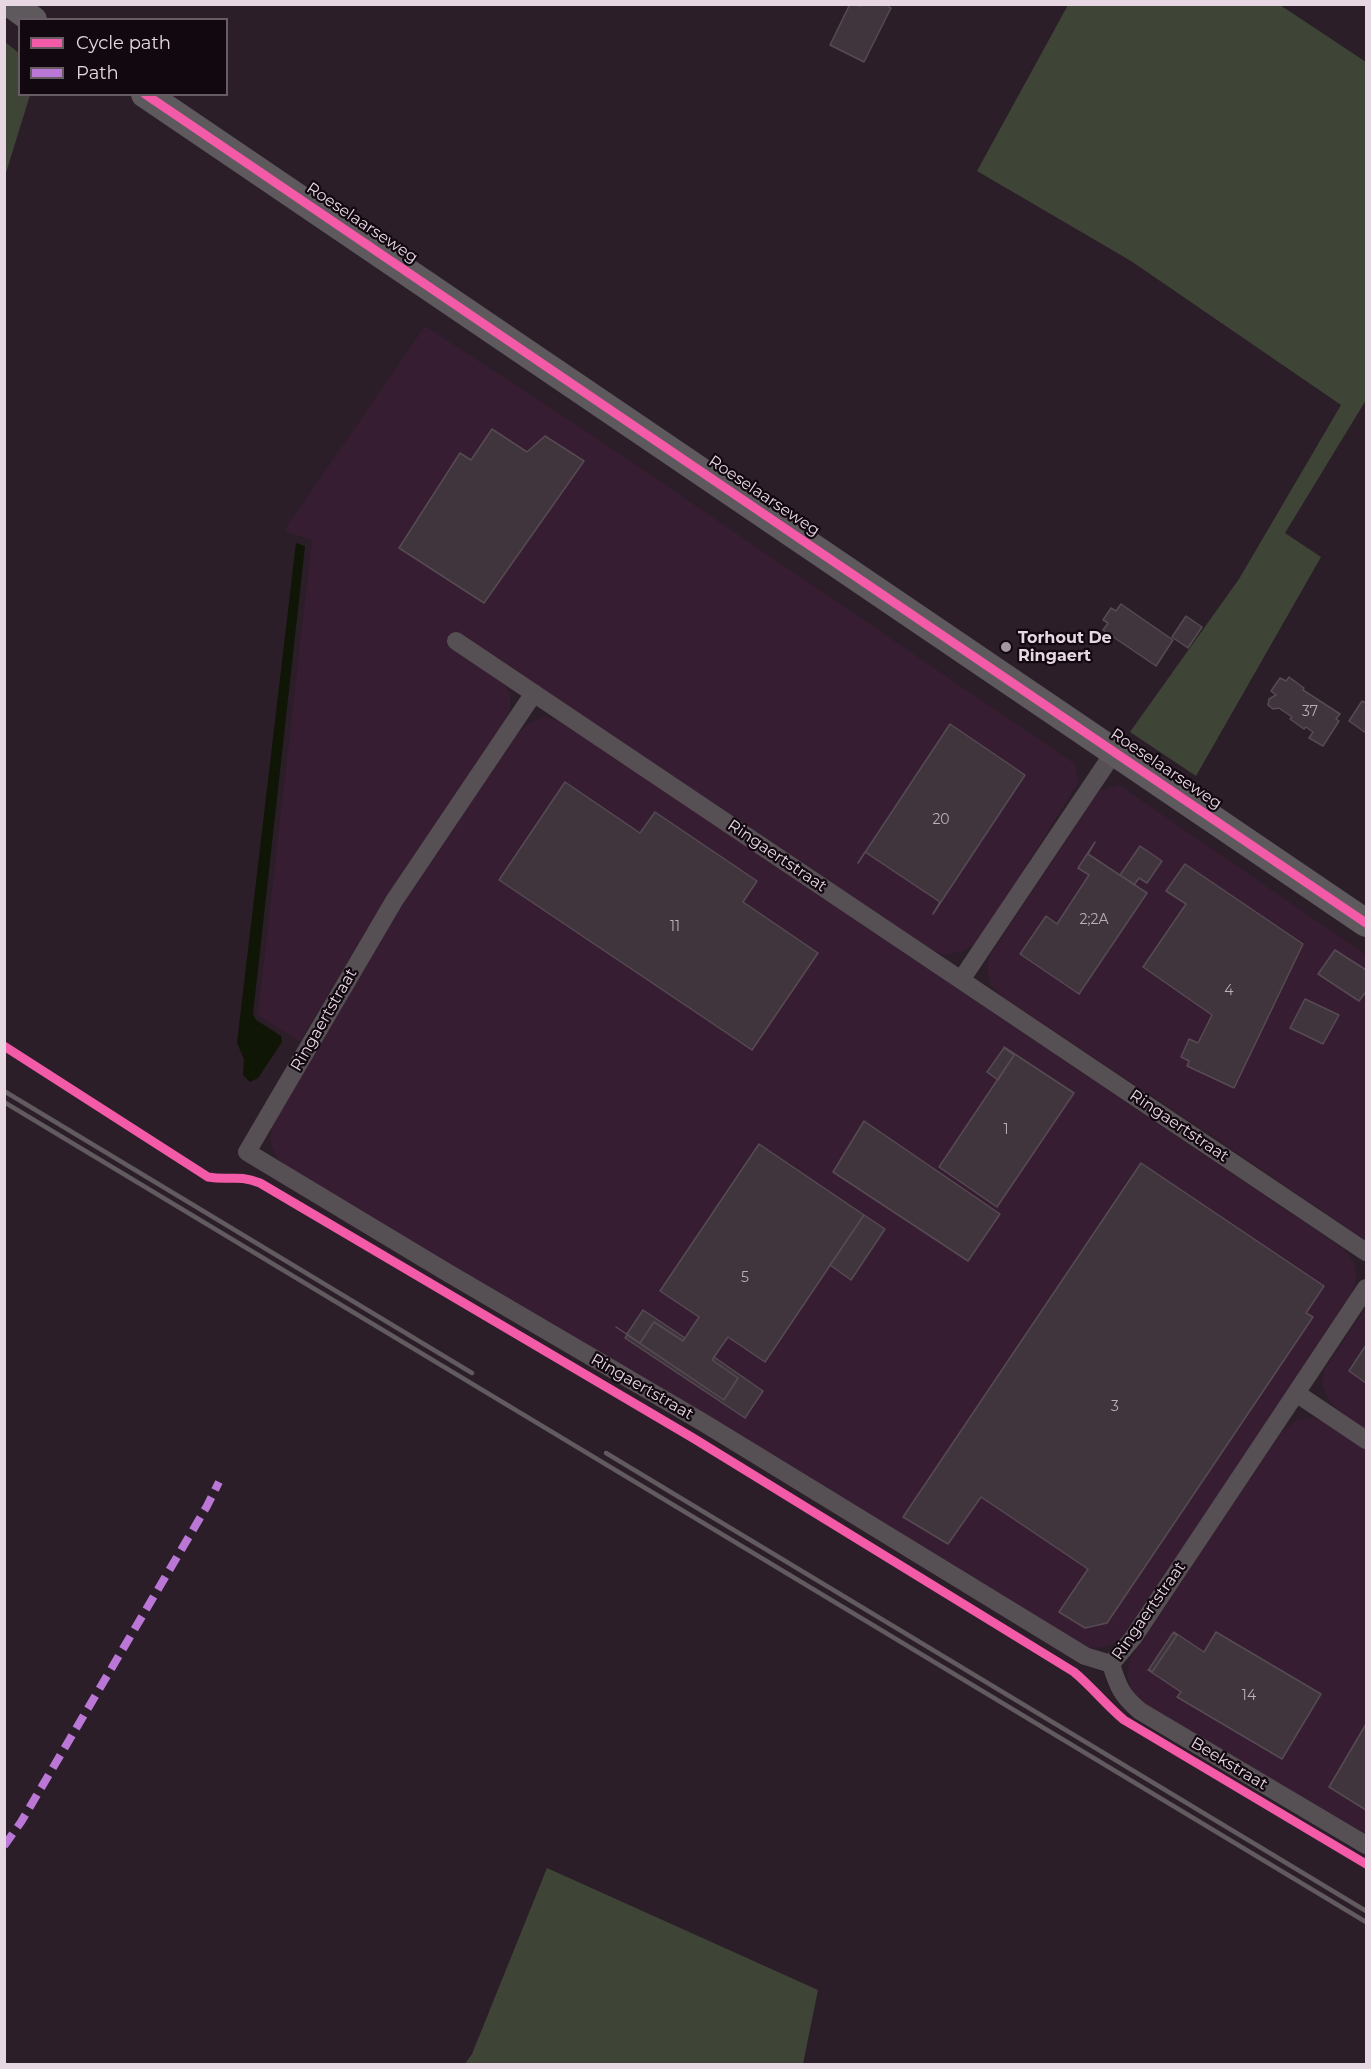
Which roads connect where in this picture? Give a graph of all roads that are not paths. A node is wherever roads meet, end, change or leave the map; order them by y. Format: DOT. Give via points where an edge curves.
graph roads {
  1 [pos="11,4"];
  2 [pos="30,18"];
  3 [pos="148,96"];
  4 [pos="456,641"];
  5 [pos="534,693"];
  6 [pos="1114,752"];
  7 [pos="1366,922"];
  8 [pos="962,980"];
  9 [pos="1366,1252"];
  10 [pos="1366,1288"];
  11 [pos="1296,1393"];
  12 [pos="1366,1440"];
  13 [pos="1112,1664"];
  14 [pos="1366,1845"];
  1 -- 2 [label="main road"];
  3 -- 6 [label="main road, Roeselaarseweg"];
  4 -- 5 [label="street, Ringaertstraat"];
  5 -- 8 [label="street, Ringaertstraat"];
  5 -- 13 [label="street, Ringaertstraat" via="394,901 247,1152 714,1429 1085,1656"];
  6 -- 7 [label="main road, Roeselaarseweg"];
  6 -- 8 [label="street"];
  8 -- 9 [label="street, Ringaertstraat"];
  10 -- 11 [label="street, Ringaertstraat"];
  11 -- 12 [label="street"];
  11 -- 13 [label="street, Ringaertstraat"];
  13 -- 14 [label="street, Beekstraat" via="1126,1700 1140,1711"];
}
